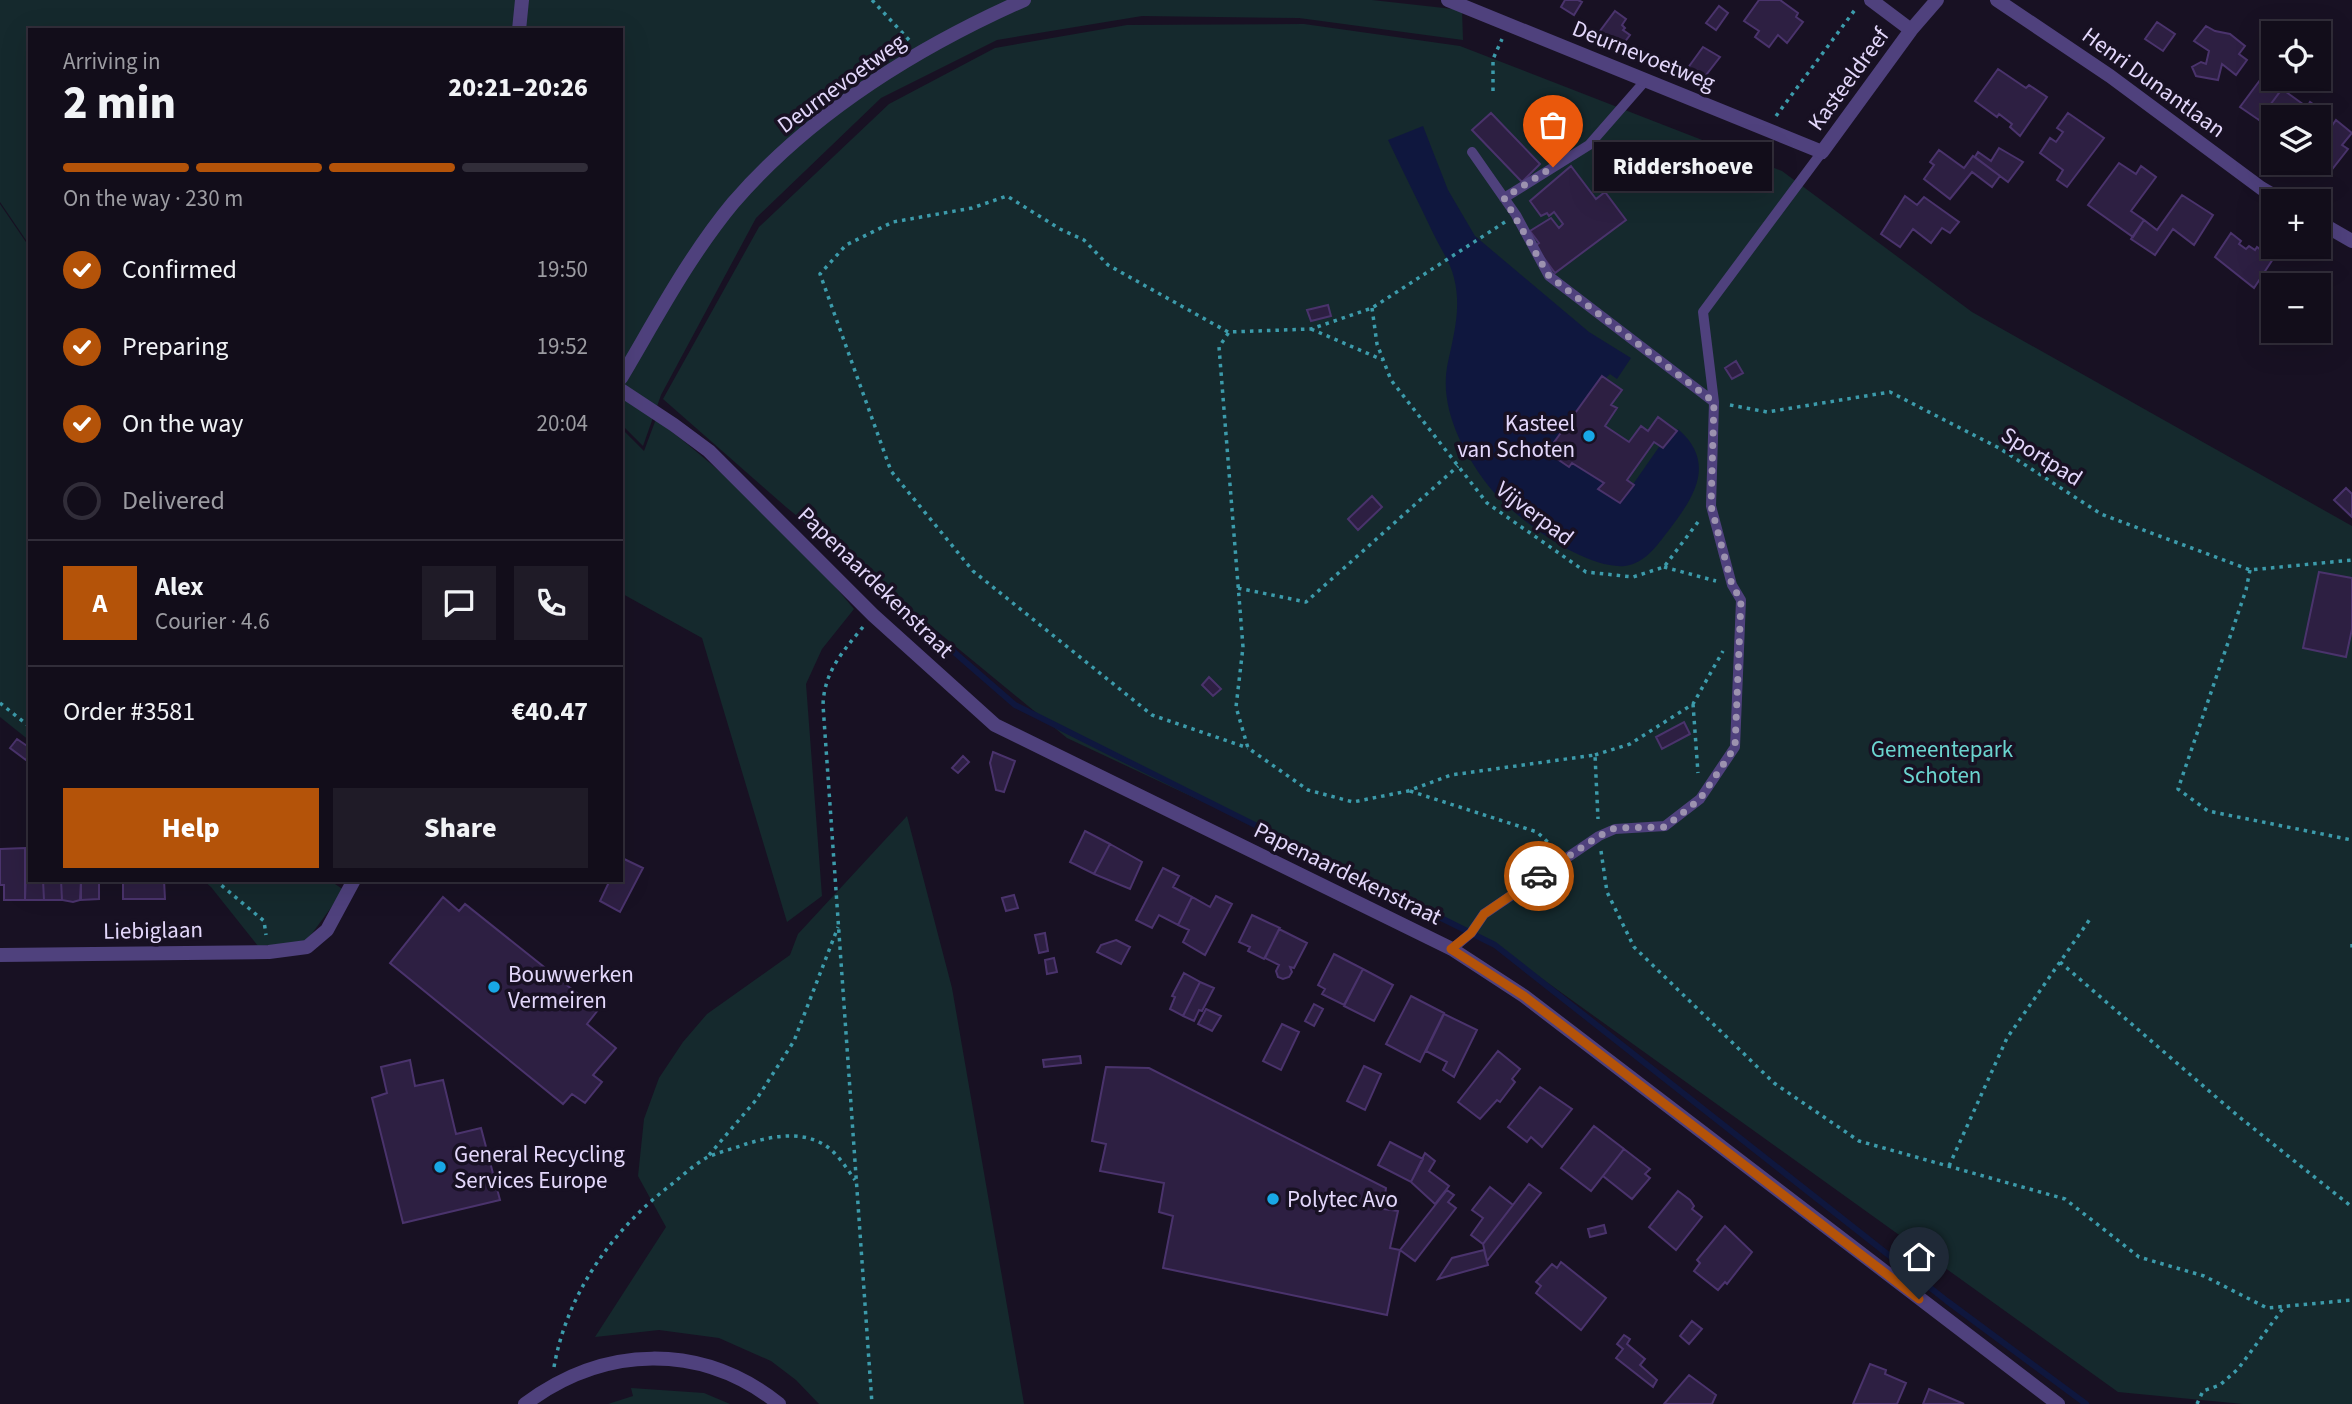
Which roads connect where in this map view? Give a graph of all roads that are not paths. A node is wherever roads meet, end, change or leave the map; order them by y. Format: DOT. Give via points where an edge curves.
graph roads {
  1 [pos="523,0"];
  2 [pos="1024,0"];
  3 [pos="1448,0"];
  4 [pos="1871,0"];
  5 [pos="1937,0"];
  6 [pos="1997,0"];
  7 [pos="519,28"];
  8 [pos="1911,30"];
  9 [pos="1644,81"];
  10 [pos="1472,152"];
  11 [pos="1822,152"];
  12 [pos="2263,189"];
  13 [pos="1504,198"];
  14 [pos="2331,229"];
  15 [pos="2352,241"];
  16 [pos="623,375"];
  17 [pos="623,391"];
  18 [pos="1714,402"];
  19 [pos="353,882"];
  20 [pos="1456,946"];
  21 [pos="0,955"];
  22 [pos="524,1404"];
  23 [pos="779,1404"];
  24 [pos="2057,1404"];
  1 -- 7 [label="street"];
  2 -- 16 [label="street, Deurnevoetweg" via="883,75 805,132 733,204 678,280"];
  3 -- 9 [label="street, Deurnevoetweg"];
  4 -- 8 [label="street"];
  5 -- 8 [label="street, Kasteeldreef"];
  6 -- 12 [label="street, Henri Dunantlaan" via="2110,76"];
  8 -- 11 [label="street, Kasteeldreef"];
  9 -- 11 [label="street, Deurnevoetweg"];
  9 -- 13 [label="lane" via="1589,145"];
  10 -- 13 [label="lane"];
  11 -- 18 [label="lane" via="1703,312"];
  13 -- 18 [label="lane" via="1549,276"];
  14 -- 15 [label="street"];
  17 -- 20 [label="street, Papenaardekenstraat" via="709,452 873,615 995,725"];
  18 -- 20 [label="lane" via="1711,506 1732,585 1741,600 1735,747 1700,799 1665,827 1615,828 1599,836 1484,914"];
  19 -- 21 [label="street, Liebiglaan" via="327,930 307,947 269,952"];
  20 -- 24 [label="street, Papenaardekenstraat"];
  22 -- 23 [label="street" via="584,1370 624,1360 676,1358 736,1376"];
}
